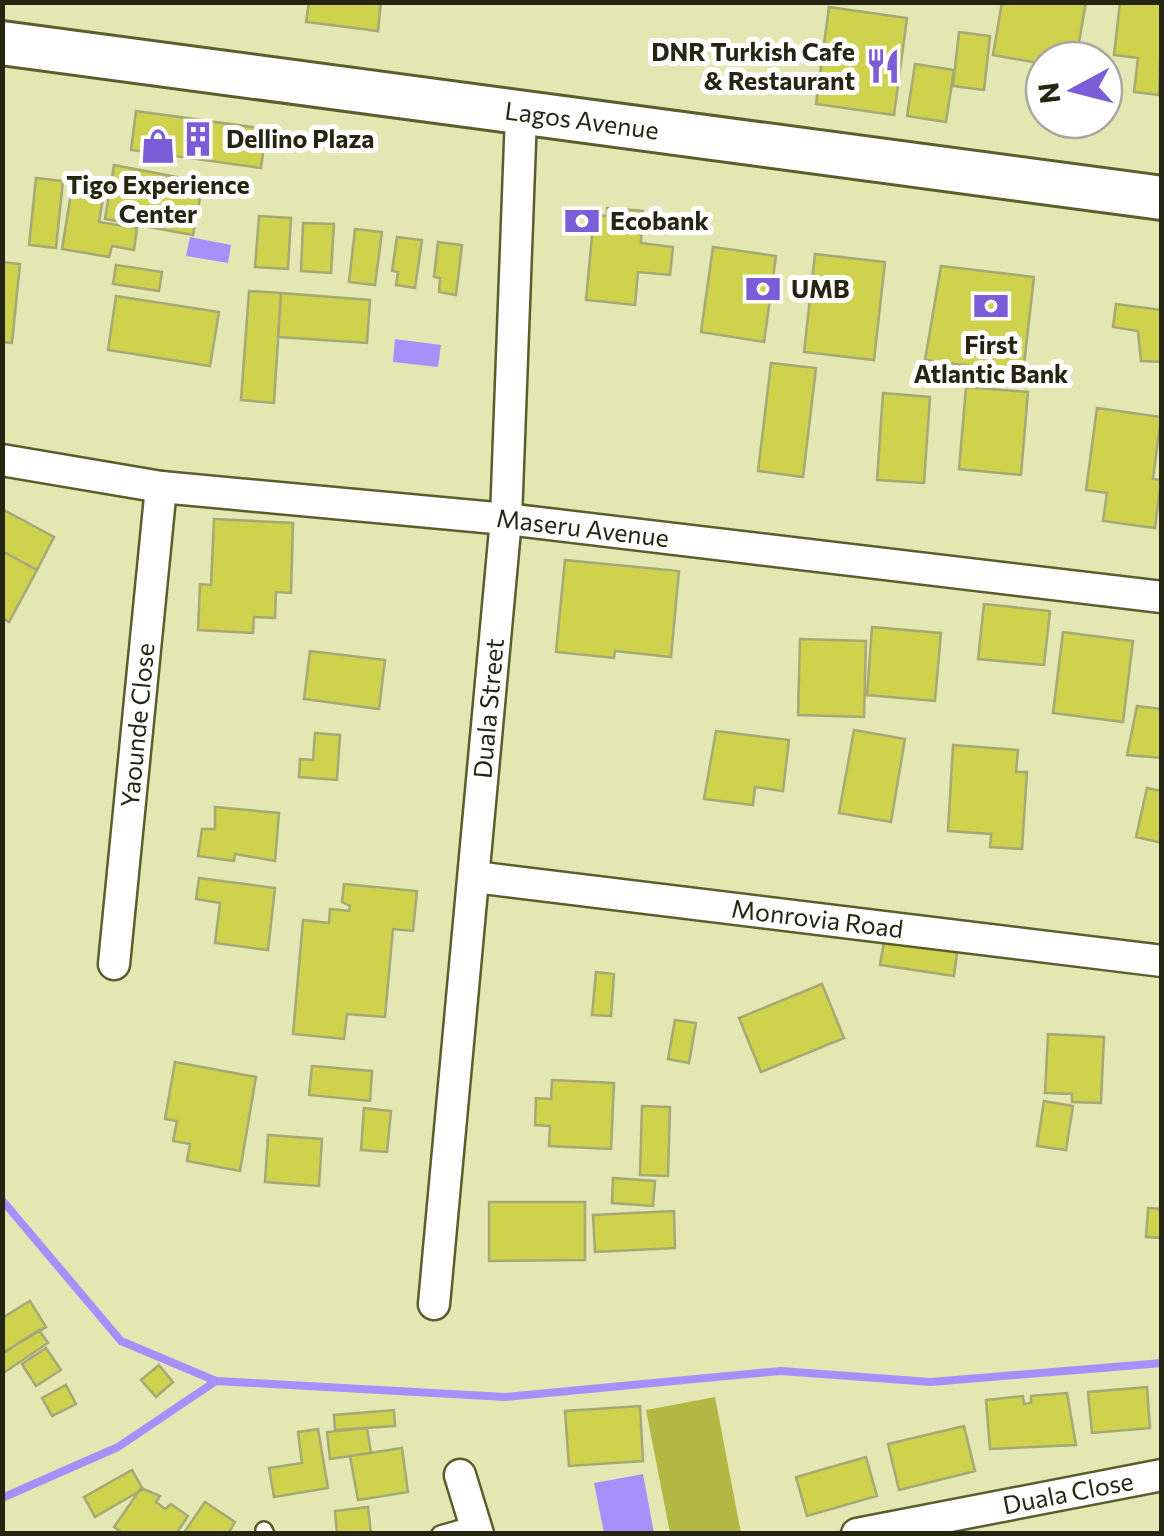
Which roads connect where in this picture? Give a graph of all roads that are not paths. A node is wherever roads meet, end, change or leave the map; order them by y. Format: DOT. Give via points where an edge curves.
graph roads {
  1 [pos="2,43"];
  2 [pos="521,115"];
  3 [pos="1162,198"];
  4 [pos="2,460"];
  5 [pos="161,487"];
  6 [pos="506,519"];
  7 [pos="1162,597"];
  8 [pos="475,878"];
  9 [pos="1162,961"];
  10 [pos="114,964"];
  11 [pos="434,1304"];
  12 [pos="460,1474"];
  13 [pos="1162,1474"];
  14 [pos="477,1529"];
  15 [pos="440,1534"];
  16 [pos="857,1534"];
  1 -- 2 [label="street, Lagos Avenue"];
  2 -- 3 [label="street, Lagos Avenue"];
  2 -- 6 [label="street, Duala Street"];
  4 -- 5 [label="street, Maseru Avenue"];
  5 -- 6 [label="street, Maseru Avenue"];
  5 -- 10 [label="street, Yaounde Close"];
  6 -- 7 [label="street, Maseru Avenue"];
  6 -- 8 [label="street, Duala Street"];
  8 -- 9 [label="street, Monrovia Road"];
  8 -- 11 [label="street, Duala Street"];
  12 -- 14 [label="street"];
  13 -- 16 [label="street, Duala Close"];
  14 -- 15 [label="lane"];
}
